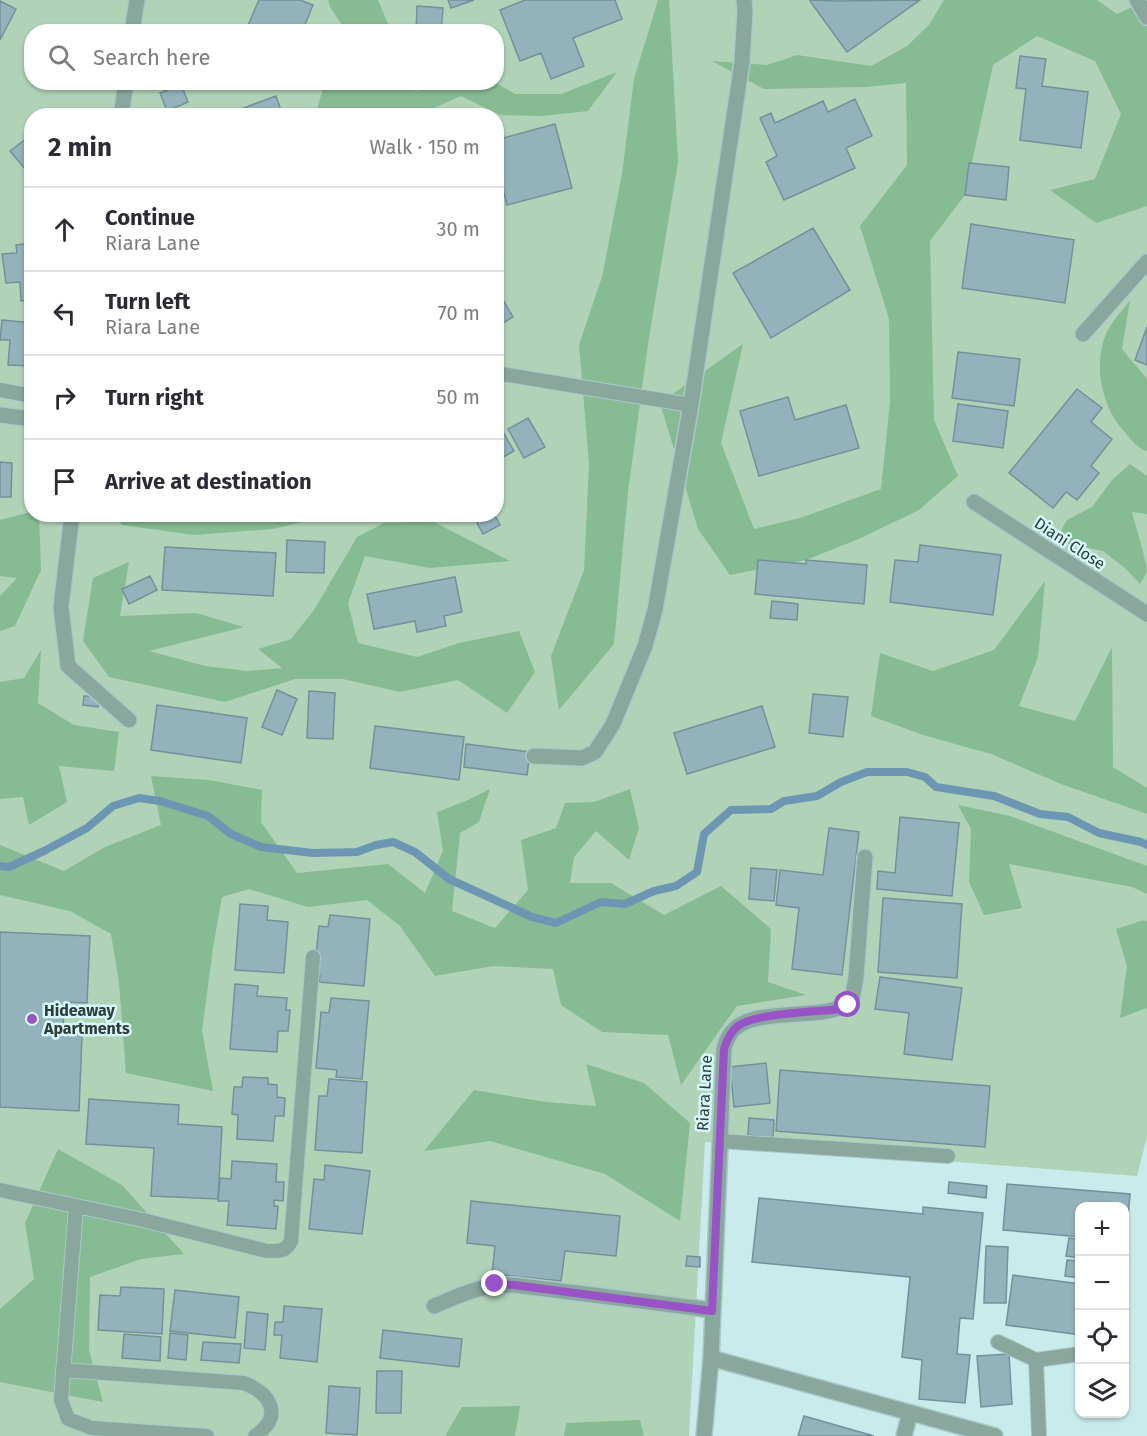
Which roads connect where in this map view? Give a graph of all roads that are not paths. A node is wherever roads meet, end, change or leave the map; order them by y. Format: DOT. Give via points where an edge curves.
graph roads {
  1 [pos="136,0"];
  2 [pos="744,0"];
  3 [pos="1137,0"];
  4 [pos="1147,17"];
  5 [pos="133,24"];
  6 [pos="125,90"];
  7 [pos="122,108"];
  8 [pos="1147,262"];
  9 [pos="1083,334"];
  10 [pos="504,374"];
  11 [pos="0,390"];
  12 [pos="24,394"];
  13 [pos="691,405"];
  14 [pos="0,415"];
  15 [pos="24,417"];
  16 [pos="974,502"];
  17 [pos="71,522"];
  18 [pos="1147,614"];
  19 [pos="129,720"];
  20 [pos="534,756"];
  21 [pos="865,857"];
  22 [pos="313,957"];
  23 [pos="720,1141"];
  24 [pos="948,1156"];
  25 [pos="0,1190"];
  26 [pos="76,1207"];
  27 [pos="434,1306"];
  28 [pos="712,1311"];
  29 [pos="998,1342"];
  30 [pos="1075,1354"];
  31 [pos="711,1358"];
  32 [pos="1036,1360"];
  33 [pos="63,1370"];
  34 [pos="910,1413"];
  35 [pos="207,1436"];
  36 [pos="255,1436"];
  37 [pos="704,1436"];
  38 [pos="904,1436"];
  39 [pos="995,1436"];
  40 [pos="1039,1436"];
  1 -- 5 [label="street"];
  2 -- 13 [label="street" via="742,62"];
  3 -- 4 [label="street"];
  6 -- 7 [label="street"];
  8 -- 9 [label="street"];
  10 -- 13 [label="lane"];
  11 -- 12 [label="lane"];
  13 -- 20 [label="street" via="655,610 645,646 613,724 595,752 582,758"];
  14 -- 15 [label="street"];
  16 -- 18 [label="street, Diani Close"];
  17 -- 19 [label="street" via="61,607 68,666"];
  21 -- 23 [label="street, Riara Lane" via="852,1000 840,1009 777,1015 740,1024 729,1034 724,1049"];
  22 -- 26 [label="lane" via="288,1248 267,1251"];
  23 -- 24 [label="lane"];
  23 -- 28 [label="street, Riara Lane"];
  25 -- 26 [label="lane"];
  26 -- 33 [label="lane"];
  27 -- 28 [label="street" via="495,1284"];
  28 -- 31 [label="street, Riara Lane"];
  29 -- 32 [label="lane"];
  30 -- 32 [label="lane"];
  31 -- 34 [label="street"];
  31 -- 37 [label="street, Riara Lane"];
  32 -- 40 [label="lane"];
  33 -- 35 [label="lane" via="61,1400 68,1419 92,1428"];
  33 -- 36 [label="lane" via="244,1383 259,1389 270,1402 271,1419"];
  34 -- 38 [label="street"];
  34 -- 39 [label="street"];
}
